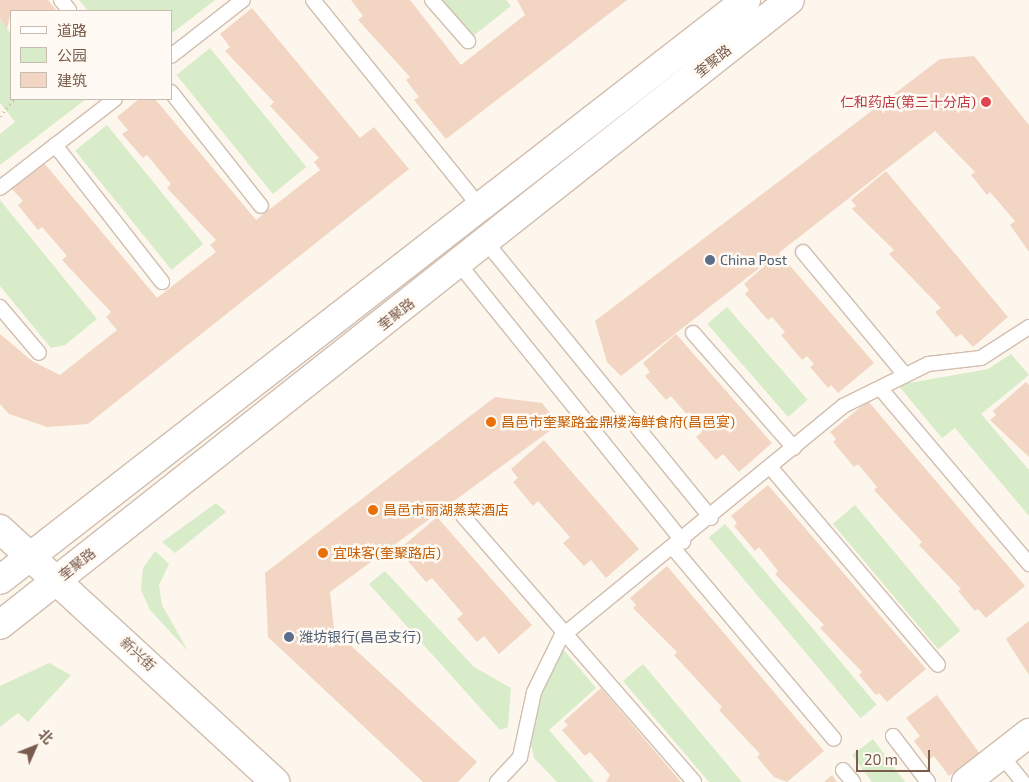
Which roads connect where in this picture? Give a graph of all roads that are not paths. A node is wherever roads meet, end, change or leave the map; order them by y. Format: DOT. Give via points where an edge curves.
graph roads {
  1 [pos="243,0"];
  2 [pos="313,0"];
  3 [pos="432,0"];
  4 [pos="746,0"];
  5 [pos="790,0"];
  6 [pos="468,41"];
  7 [pos="172,55"];
  8 [pos="172,93"];
  9 [pos="114,100"];
  10 [pos="55,145"];
  11 [pos="0,188"];
  12 [pos="260,206"];
  13 [pos="480,207"];
  14 [pos="486,242"];
  15 [pos="802,252"];
  16 [pos="459,264"];
  17 [pos="162,282"];
  18 [pos="0,307"];
  19 [pos="1029,327"];
  20 [pos="693,333"];
  21 [pos="38,353"];
  22 [pos="905,375"];
  23 [pos="880,388"];
  24 [pos="794,448"];
  25 [pos="771,468"];
  26 [pos="463,516"];
  27 [pos="711,518"];
  28 [pos="0,529"];
  29 [pos="678,546"];
  30 [pos="31,555"];
  31 [pos="1029,564"];
  32 [pos="58,579"];
  33 [pos="0,580"];
  34 [pos="0,625"];
  35 [pos="566,633"];
  36 [pos="938,665"];
  37 [pos="1029,733"];
  38 [pos="893,736"];
  39 [pos="834,739"];
  40 [pos="1001,755"];
  41 [pos="843,770"];
  42 [pos="275,782"];
  43 [pos="497,782"];
  44 [pos="694,782"];
  45 [pos="853,782"];
  46 [pos="928,782"];
  47 [pos="966,782"];
  48 [pos="1023,782"];
  1 -- 7 [label="lane"];
  2 -- 13 [label="lane"];
  3 -- 6 [label="lane"];
  4 -- 13 [label="main road, 奎聚路"];
  5 -- 14 [label="main road, 奎聚路"];
  8 -- 12 [label="lane"];
  9 -- 10 [label="lane"];
  10 -- 11 [label="lane"];
  10 -- 17 [label="lane"];
  13 -- 30 [label="main road, 奎聚路"];
  14 -- 16 [label="main road, 奎聚路"];
  14 -- 27 [label="lane"];
  15 -- 22 [label="lane"];
  16 -- 29 [label="lane"];
  16 -- 32 [label="main road, 奎聚路"];
  18 -- 21 [label="lane"];
  19 -- 22 [label="lane" via="981,358 928,364"];
  20 -- 24 [label="lane"];
  22 -- 23 [label="lane"];
  23 -- 24 [label="lane" via="843,406"];
  23 -- 31 [label="lane"];
  24 -- 25 [label="lane"];
  25 -- 27 [label="lane"];
  25 -- 36 [label="lane"];
  26 -- 35 [label="lane"];
  27 -- 29 [label="lane"];
  28 -- 30 [label="main road, 新兴街"];
  29 -- 35 [label="lane"];
  29 -- 39 [label="lane"];
  30 -- 32 [label="main road, 新兴街"];
  30 -- 33 [label="main road, 奎聚路"];
  32 -- 34 [label="main road, 奎聚路"];
  32 -- 42 [label="main road, 新兴街"];
  35 -- 43 [label="lane" via="534,692 520,757"];
  35 -- 44 [label="lane"];
  37 -- 40 [label="main road"];
  38 -- 46 [label="lane"];
  40 -- 47 [label="main road"];
  40 -- 48 [label="lane"];
  41 -- 45 [label="lane"];
}
